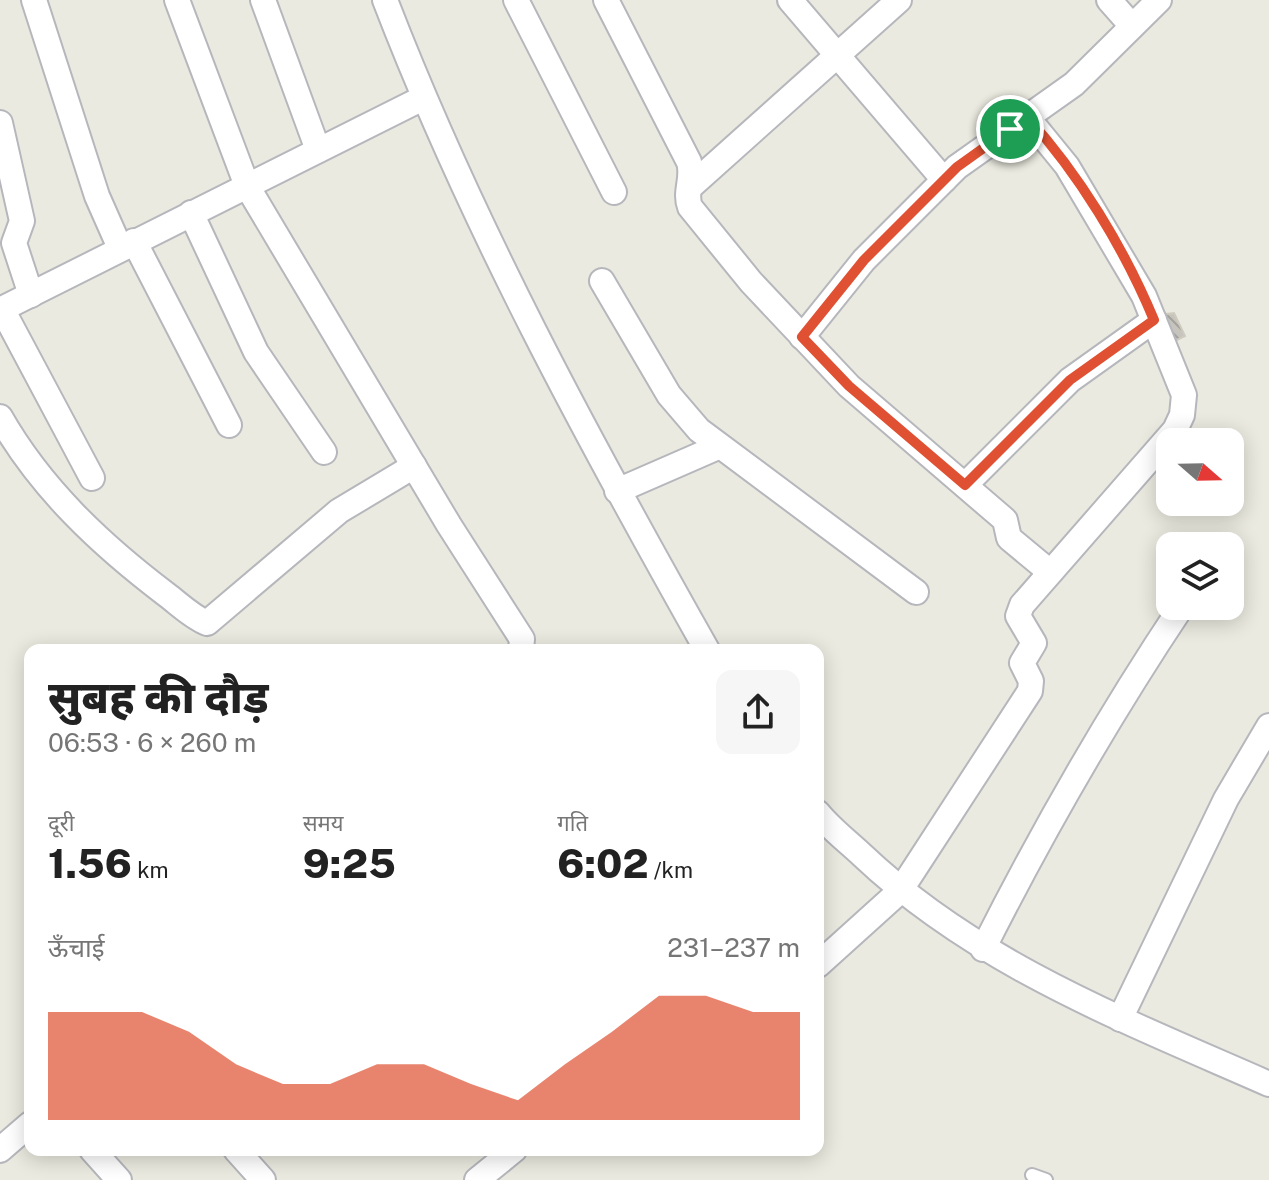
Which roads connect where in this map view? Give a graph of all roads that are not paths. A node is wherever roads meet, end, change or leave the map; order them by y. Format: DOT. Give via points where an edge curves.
graph roads {
  1 [pos="34,0"];
  2 [pos="177,0"];
  3 [pos="263,0"];
  4 [pos="516,0"];
  5 [pos="606,0"];
  6 [pos="790,0"];
  7 [pos="899,0"];
  8 [pos="1109,0"];
  9 [pos="1159,0"];
  10 [pos="389,2"];
  11 [pos="1132,26"];
  12 [pos="839,53"];
  13 [pos="423,98"];
  14 [pos="1027,117"];
  15 [pos="0,123"];
  16 [pos="318,150"];
  17 [pos="944,180"];
  18 [pos="247,186"];
  19 [pos="690,187"];
  20 [pos="614,192"];
  21 [pos="191,213"];
  22 [pos="127,245"];
  23 [pos="602,281"];
  24 [pos="31,295"];
  25 [pos="1,309"];
  26 [pos="1154,320"];
  27 [pos="802,337"];
  28 [pos="0,417"];
  29 [pos="229,425"];
  30 [pos="718,447"];
  31 [pos="324,452"];
  32 [pos="414,466"];
  33 [pos="92,478"];
  34 [pos="965,485"];
  35 [pos="617,491"];
  36 [pos="1050,572"];
  37 [pos="916,592"];
  38 [pos="1173,620"];
  39 [pos="522,644"];
  40 [pos="704,644"];
  41 [pos="1269,726"];
  42 [pos="824,819"];
  43 [pos="900,891"];
  44 [pos="983,949"];
  45 [pos="824,960"];
  46 [pos="1120,1019"];
  47 [pos="1269,1084"];
  48 [pos="24,1129"];
  49 [pos="0,1150"];
  50 [pos="97,1156"];
  51 [pos="241,1156"];
  52 [pos="507,1156"];
  53 [pos="1032,1175"];
  54 [pos="119,1180"];
  55 [pos="263,1180"];
  56 [pos="477,1180"];
  57 [pos="1046,1180"];
  1 -- 22 [label="street" via="97,196"];
  2 -- 18 [label="street"];
  3 -- 16 [label="street"];
  4 -- 20 [label="street"];
  5 -- 19 [label="street" via="689,162"];
  6 -- 12 [label="street"];
  7 -- 12 [label="street"];
  8 -- 11 [label="street"];
  9 -- 11 [label="street"];
  10 -- 13 [label="street"];
  11 -- 14 [label="street" via="1074,84"];
  12 -- 17 [label="street"];
  12 -- 19 [label="street"];
  13 -- 16 [label="street"];
  13 -- 35 [label="street" via="512,288"];
  14 -- 17 [label="street"];
  14 -- 26 [label="street" via="1067,166"];
  15 -- 24 [label="street" via="22,221 14,243"];
  16 -- 18 [label="street"];
  17 -- 27 [label="street" via="864,260"];
  18 -- 21 [label="street"];
  18 -- 32 [label="street"];
  19 -- 27 [label="street" via="690,207"];
  21 -- 22 [label="street"];
  21 -- 31 [label="street" via="256,352"];
  22 -- 24 [label="street"];
  22 -- 29 [label="street"];
  23 -- 30 [label="street" via="669,395"];
  24 -- 25 [label="street"];
  25 -- 33 [label="street"];
  26 -- 34 [label="street" via="1070,380"];
  26 -- 36 [label="street" via="1184,395 1180,422"];
  27 -- 34 [label="street" via="849,386"];
  28 -- 32 [label="street" via="54,495 134,571 207,623 339,511"];
  30 -- 35 [label="street"];
  30 -- 37 [label="street"];
  32 -- 39 [label="street"];
  34 -- 36 [label="street" via="1005,520 1009,538"];
  35 -- 40 [label="street"];
  36 -- 43 [label="street" via="1018,616 1034,643 1022,663 1030,691"];
  38 -- 44 [label="street" via="1067,788"];
  41 -- 46 [label="street" via="1226,799"];
  42 -- 43 [label="street"];
  43 -- 44 [label="street"];
  43 -- 45 [label="street"];
  44 -- 46 [label="street"];
  46 -- 47 [label="street"];
  48 -- 49 [label="street"];
  50 -- 54 [label="street"];
  51 -- 55 [label="street"];
  52 -- 56 [label="street"];
  53 -- 57 [label="lane"];
}
